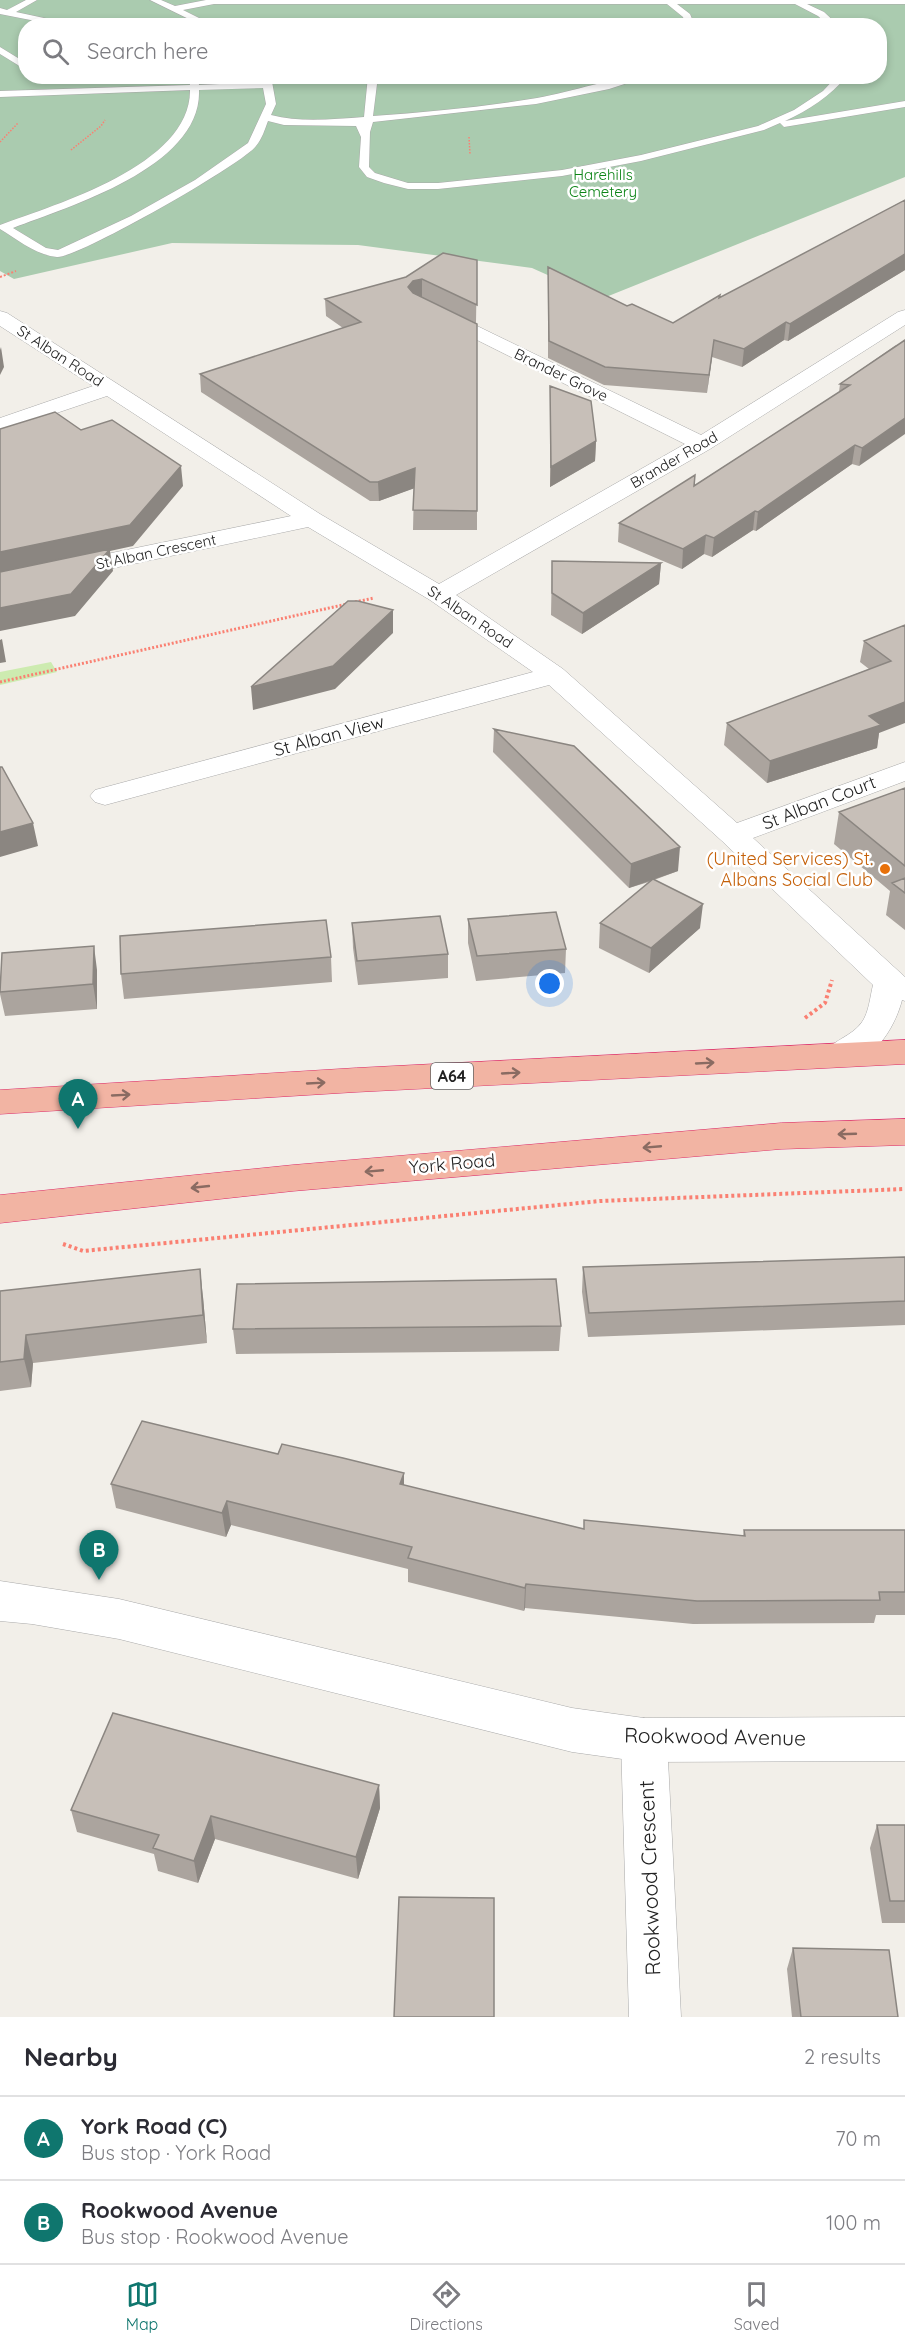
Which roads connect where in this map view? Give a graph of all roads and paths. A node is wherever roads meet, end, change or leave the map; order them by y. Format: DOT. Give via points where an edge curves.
graph roads {
  1 [pos="33,0"];
  2 [pos="154,0"];
  3 [pos="213,1"];
  4 [pos="668,1"];
  5 [pos="793,1"];
  6 [pos="905,2"];
  7 [pos="174,9"];
  8 [pos="4,12"];
  9 [pos="22,18"];
  10 [pos="35,18"];
  11 [pos="194,18"];
  12 [pos="688,18"];
  13 [pos="826,18"];
  14 [pos="0,50"];
  15 [pos="18,62"];
  16 [pos="119,84"];
  17 [pos="176,84"];
  18 [pos="194,84"];
  19 [pos="268,84"];
  20 [pos="372,84"];
  21 [pos="613,84"];
  22 [pos="835,84"];
  23 [pos="121,90"];
  24 [pos="0,94"];
  25 [pos="905,104"];
  26 [pos="265,117"];
  27 [pos="369,120"];
  28 [pos="346,122"];
  29 [pos="761,128"];
  30 [pos="367,133"];
  31 [pos="421,305"];
  32 [pos="905,316"];
  33 [pos="0,317"];
  34 [pos="109,388"];
  35 [pos="0,425"];
  36 [pos="702,444"];
  37 [pos="312,519"];
  38 [pos="0,584"];
  39 [pos="432,591"];
  40 [pos="554,675"];
  41 [pos="0,682"];
  42 [pos="905,771"];
  43 [pos="105,796"];
  44 [pos="733,835"];
  45 [pos="891,985"];
  46 [pos="801,1020"];
  47 [pos="905,1052"];
  48 [pos="839,1056"];
  49 [pos="0,1102"];
  50 [pos="905,1132"];
  51 [pos="905,1189"];
  52 [pos="0,1209"];
  53 [pos="52,1241"];
  54 [pos="0,1601"];
  55 [pos="905,1739"];
  56 [pos="644,1740"];
  57 [pos="655,2017"];
  1 -- 8 [label="lane"];
  2 -- 7 [label="lane"];
  3 -- 4 [label="lane"];
  3 -- 7 [label="lane"];
  4 -- 5 [label="lane"];
  4 -- 12 [label="lane"];
  5 -- 6 [label="lane"];
  5 -- 13 [label="lane"];
  7 -- 11 [label="lane"];
  8 -- 9 [label="lane"];
  8 -- 10 [label="lane"];
  14 -- 15 [label="lane"];
  16 -- 23 [label="lane"];
  17 -- 23 [label="lane"];
  18 -- 26 [label="lane" via="193,113 156,158 119,180 4,227 42,250 59,254 69,250 199,182 252,145"];
  19 -- 26 [label="lane" via="272,104"];
  20 -- 27 [label="lane"];
  21 -- 27 [label="lane" via="557,98"];
  22 -- 29 [label="lane" via="797,112"];
  23 -- 24 [label="lane" via="38,88"];
  25 -- 29 [label="lane"];
  26 -- 28 [label="lane" via="284,122"];
  27 -- 28 [label="lane"];
  27 -- 30 [label="lane"];
  28 -- 30 [label="lane" via="364,126"];
  29 -- 30 [label="lane" via="562,173 438,186 408,186 371,175 364,167"];
  31 -- 36 [label="street, Brander Grove"];
  32 -- 36 [label="street, Brander Road"];
  33 -- 34 [label="street, St Alban Road"];
  34 -- 35 [label="street"];
  34 -- 37 [label="street, St Alban Road"];
  36 -- 39 [label="street, Brander Road"];
  37 -- 38 [label="street, St Alban Crescent"];
  37 -- 39 [label="street, St Alban Road"];
  39 -- 40 [label="street, St Alban Road"];
  39 -- 41 [label="path"];
  40 -- 43 [label="street, St Alban View"];
  40 -- 44 [label="street, St Alban Road"];
  42 -- 44 [label="street, St Alban Court"];
  44 -- 45 [label="street, St Alban Road"];
  45 -- 46 [label="path" via="837,974 829,984 823,1005"];
  45 -- 48 [label="street" via="879,1025 868,1038"];
  47 -- 48 [label="highway, A64"];
  49 -- 48 [label="highway, A64, one-way"];
  50 -- 52 [label="highway, York Road, one-way" via="781,1136 258,1181"];
  51 -- 53 [label="path" via="600,1201 83,1251"];
  54 -- 56 [label="street, Rookwood Avenue" via="119,1619 572,1730"];
  55 -- 56 [label="street, Rookwood Avenue"];
  56 -- 57 [label="street, Rookwood Crescent"];
}
